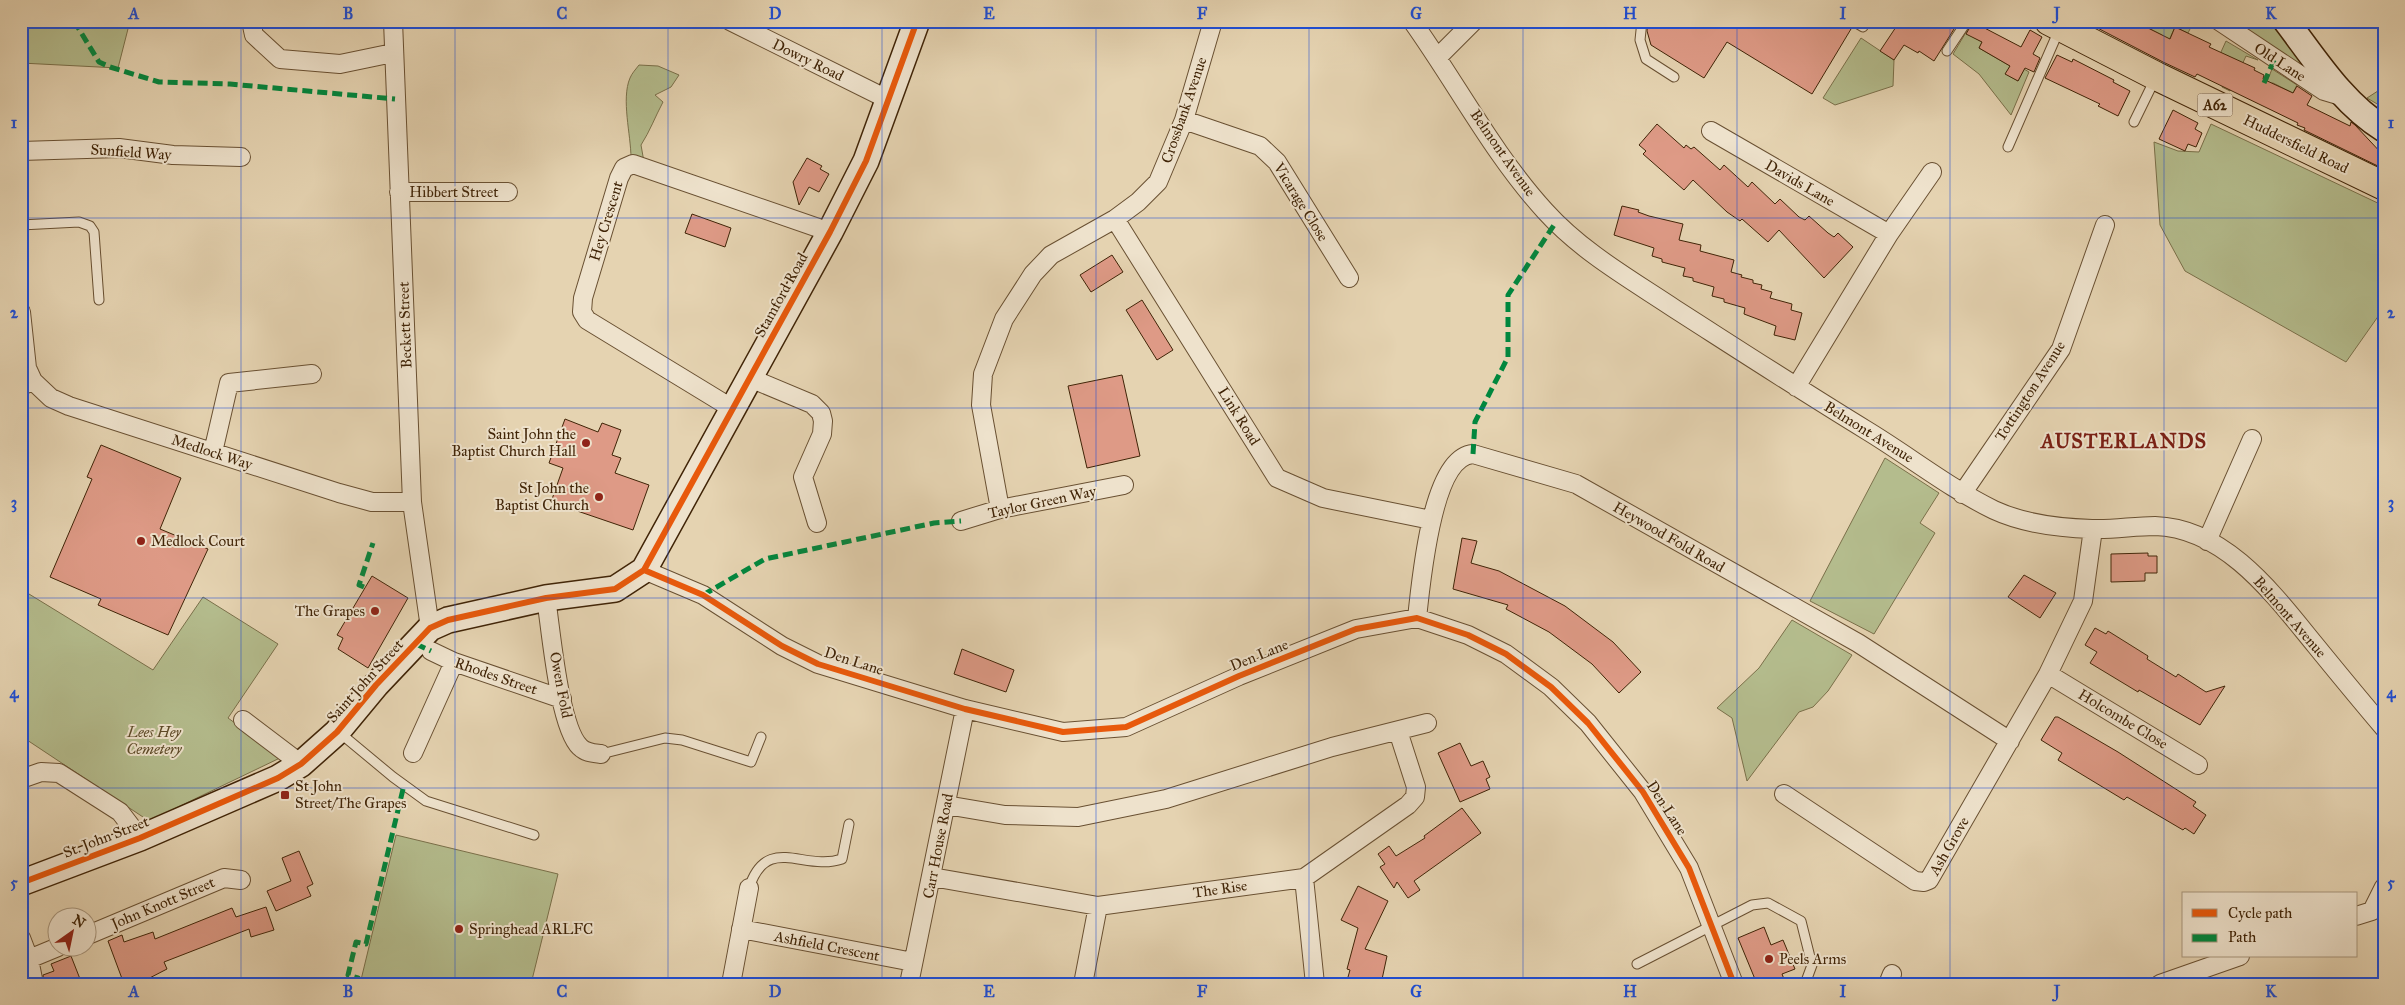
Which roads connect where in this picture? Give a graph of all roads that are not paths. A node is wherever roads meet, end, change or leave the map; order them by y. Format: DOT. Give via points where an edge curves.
graph roads {
  1 [pos="252,21"];
  2 [pos="393,21"];
  3 [pos="730,21"];
  4 [pos="916,21"];
  5 [pos="1212,21"];
  6 [pos="1412,21"];
  7 [pos="1474,21"];
  8 [pos="1642,21"];
  9 [pos="1853,21"];
  10 [pos="1967,21"];
  11 [pos="2219,21"];
  12 [pos="2286,21"];
  13 [pos="2054,24"];
  14 [pos="1863,27"];
  15 [pos="1948,51"];
  16 [pos="393,53"];
  17 [pos="1438,58"];
  18 [pos="2156,76"];
  19 [pos="1674,77"];
  20 [pos="2344,97"];
  21 [pos="887,99"];
  22 [pos="1184,120"];
  23 [pos="2134,122"];
  24 [pos="2384,129"];
  25 [pos="1712,131"];
  26 [pos="2008,147"];
  27 [pos="21,151"];
  28 [pos="241,157"];
  29 [pos="1932,172"];
  30 [pos="2384,186"];
  31 [pos="399,192"];
  32 [pos="508,192"];
  33 [pos="1115,219"];
  34 [pos="21,225"];
  35 [pos="2105,225"];
  36 [pos="830,232"];
  37 [pos="1889,234"];
  38 [pos="1349,278"];
  39 [pos="99,300"];
  40 [pos="21,312"];
  41 [pos="312,374"];
  42 [pos="750,378"];
  43 [pos="27,384"];
  44 [pos="1796,387"];
  45 [pos="733,408"];
  46 [pos="2252,439"];
  47 [pos="213,452"];
  48 [pos="1124,485"];
  49 [pos="1962,494"];
  50 [pos="412,502"];
  51 [pos="1000,509"];
  52 [pos="1431,520"];
  53 [pos="961,521"];
  54 [pos="817,524"];
  55 [pos="2093,529"];
  56 [pos="2207,541"];
  57 [pos="644,570"];
  58 [pos="546,598"];
  59 [pos="1417,618"];
  60 [pos="430,639"];
  61 [pos="454,662"];
  62 [pos="2048,674"];
  63 [pos="562,699"];
  64 [pos="965,709"];
  65 [pos="243,720"];
  66 [pos="1427,724"];
  67 [pos="2384,728"];
  68 [pos="1398,731"];
  69 [pos="337,732"];
  70 [pos="761,737"];
  71 [pos="2010,741"];
  72 [pos="413,753"];
  73 [pos="601,754"];
  74 [pos="301,764"];
  75 [pos="2198,765"];
  76 [pos="21,779"];
  77 [pos="1784,794"];
  78 [pos="946,805"];
  79 [pos="199,813"];
  80 [pos="849,824"];
  81 [pos="534,835"];
  82 [pos="140,838"];
  83 [pos="932,877"];
  84 [pos="1304,878"];
  85 [pos="241,880"];
  86 [pos="21,883"];
  87 [pos="750,888"];
  88 [pos="2383,892"];
  89 [pos="1098,906"];
  90 [pos="2358,915"];
  91 [pos="1711,924"];
  92 [pos="741,929"];
  93 [pos="98,931"];
  94 [pos="21,938"];
  95 [pos="48,951"];
  96 [pos="2234,958"];
  97 [pos="29,959"];
  98 [pos="914,962"];
  99 [pos="1637,964"];
  100 [pos="34,984"];
  101 [pos="731,984"];
  102 [pos="909,984"];
  103 [pos="1083,984"];
  104 [pos="1315,984"];
  105 [pos="1734,984"];
  106 [pos="1805,984"];
  107 [pos="2160,984"];
  1 -- 16 [label="street" via="254,35 280,59 340,64"];
  2 -- 16 [label="street, Beckett Street"];
  3 -- 21 [label="street, Dowry Road"];
  4 -- 21 [label="street, Stamford Road"];
  5 -- 22 [label="street, Crossbank Avenue"];
  6 -- 17 [label="street, Belmont Avenue"];
  7 -- 17 [label="street"];
  8 -- 19 [label="lane" via="1640,40 1646,59"];
  9 -- 14 [label="lane"];
  10 -- 15 [label="lane"];
  11 -- 20 [label="street, Old Lane" via="2324,90"];
  12 -- 20 [label="street, Old Lane"];
  13 -- 18 [label="main road, Huddersfield Road / A62"];
  13 -- 26 [label="lane"];
  16 -- 31 [label="street, Beckett Street"];
  17 -- 44 [label="street, Belmont Avenue" via="1513,173 1546,213 1589,253"];
  18 -- 23 [label="lane"];
  18 -- 30 [label="main road, Huddersfield Road / A62"];
  20 -- 24 [label="street, Old Lane"];
  21 -- 36 [label="street, Stamford Road" via="866,161"];
  22 -- 33 [label="street, Crossbank Avenue" via="1158,182"];
  22 -- 38 [label="street, Vicarage Close" via="1260,146 1268,153 1277,162"];
  25 -- 37 [label="street, Davids Lane"];
  27 -- 28 [label="street, Sunfield Way" via="119,148 173,155"];
  29 -- 37 [label="street"];
  31 -- 32 [label="street, Hibbert Street"];
  31 -- 50 [label="street, Beckett Street"];
  33 -- 51 [label="street, Crossbank Avenue" via="1052,255 1033,274 1004,319 993,344 983,374 981,405"];
  33 -- 52 [label="street, Link Road" via="1277,478 1323,498"];
  34 -- 39 [label="lane" via="79,222 90,226 94,232"];
  35 -- 49 [label="street, Tottington Avenue" via="2061,349"];
  36 -- 42 [label="street, Stamford Road"];
  36 -- 45 [label="street, Hey Crescent" via="633,164 624,168 583,298 582,312 587,320"];
  37 -- 44 [label="street"];
  40 -- 43 [label="street"];
  41 -- 47 [label="street" via="229,383"];
  42 -- 45 [label="street, Stamford Road"];
  42 -- 54 [label="street" via="812,404 821,413 822,434 803,477"];
  43 -- 47 [label="street, Medlock Way" via="69,406"];
  44 -- 49 [label="street, Belmont Avenue" via="1912,457"];
  45 -- 57 [label="street, Stamford Road"];
  46 -- 56 [label="street"];
  47 -- 50 [label="street, Medlock Way" via="372,502"];
  48 -- 51 [label="street, Taylor Green Way"];
  49 -- 55 [label="street, Belmont Avenue" via="1998,512 2035,524"];
  50 -- 60 [label="street, Beckett Street"];
  51 -- 53 [label="street, Taylor Green Way"];
  52 -- 59 [label="street, Heywood Fold Road"];
  52 -- 71 [label="street, Heywood Fold Road" via="1455,462 1464,454 1576,484 1858,643"];
  55 -- 56 [label="street, Belmont Avenue" via="2157,526 2183,531"];
  55 -- 62 [label="street" via="2083,602"];
  56 -- 67 [label="street, Belmont Avenue" via="2240,562 2266,586"];
  57 -- 58 [label="street, Saint John Street" via="616,589"];
  57 -- 64 [label="street, Den Lane" via="703,595 782,646 818,664"];
  58 -- 60 [label="street, Saint John Street" via="448,620"];
  58 -- 63 [label="street, Owen Fold"];
  59 -- 64 [label="street, Den Lane" via="1356,629 1239,676 1126,727 1063,732"];
  59 -- 91 [label="street, Den Lane" via="1468,635 1506,654 1551,687 1588,723 1643,792 1689,868"];
  60 -- 61 [label="street, Rhodes Street"];
  60 -- 69 [label="street, Saint John Street" via="376,685"];
  61 -- 63 [label="street, Rhodes Street"];
  61 -- 72 [label="street"];
  62 -- 71 [label="street"];
  62 -- 75 [label="street, Holcombe Close"];
  63 -- 73 [label="street, Owen Fold" via="571,735 587,753"];
  64 -- 78 [label="street, Carr House Road"];
  65 -- 74 [label="street"];
  66 -- 68 [label="street"];
  68 -- 78 [label="street" via="1332,747 1166,799 1078,818 1005,816"];
  68 -- 84 [label="street, The Rise" via="1416,787 1415,797"];
  69 -- 74 [label="street, Saint John Street"];
  69 -- 81 [label="lane" via="426,801"];
  70 -- 73 [label="lane" via="751,762 682,740 665,738"];
  71 -- 77 [label="street, Ash Grove" via="1929,880 1924,882 1915,881"];
  74 -- 79 [label="street, Saint John Street" via="278,778"];
  76 -- 82 [label="street" via="41,772 59,773 120,812"];
  78 -- 83 [label="street, Carr House Road"];
  79 -- 82 [label="street, St. John Street"];
  80 -- 87 [label="lane" via="842,859 830,863 783,857 767,861 755,872"];
  82 -- 86 [label="street, St. John Street"];
  83 -- 89 [label="street, The Rise"];
  83 -- 98 [label="street, Carr House Road"];
  84 -- 89 [label="street, The Rise"];
  84 -- 104 [label="street"];
  85 -- 93 [label="street, John Knott Street" via="224,878"];
  87 -- 92 [label="street"];
  88 -- 90 [label="street" via="2372,911"];
  89 -- 103 [label="street"];
  91 -- 99 [label="lane"];
  91 -- 105 [label="street, Den Lane"];
  91 -- 106 [label="lane" via="1752,905 1768,903 1787,912 1801,921 1812,965"];
  92 -- 98 [label="street, Ashfield Crescent"];
  92 -- 101 [label="street"];
  94 -- 97 [label="street"];
  95 -- 97 [label="street"];
  96 -- 107 [label="street"];
  97 -- 100 [label="street"];
  98 -- 102 [label="street, Carr House Road"];
}
